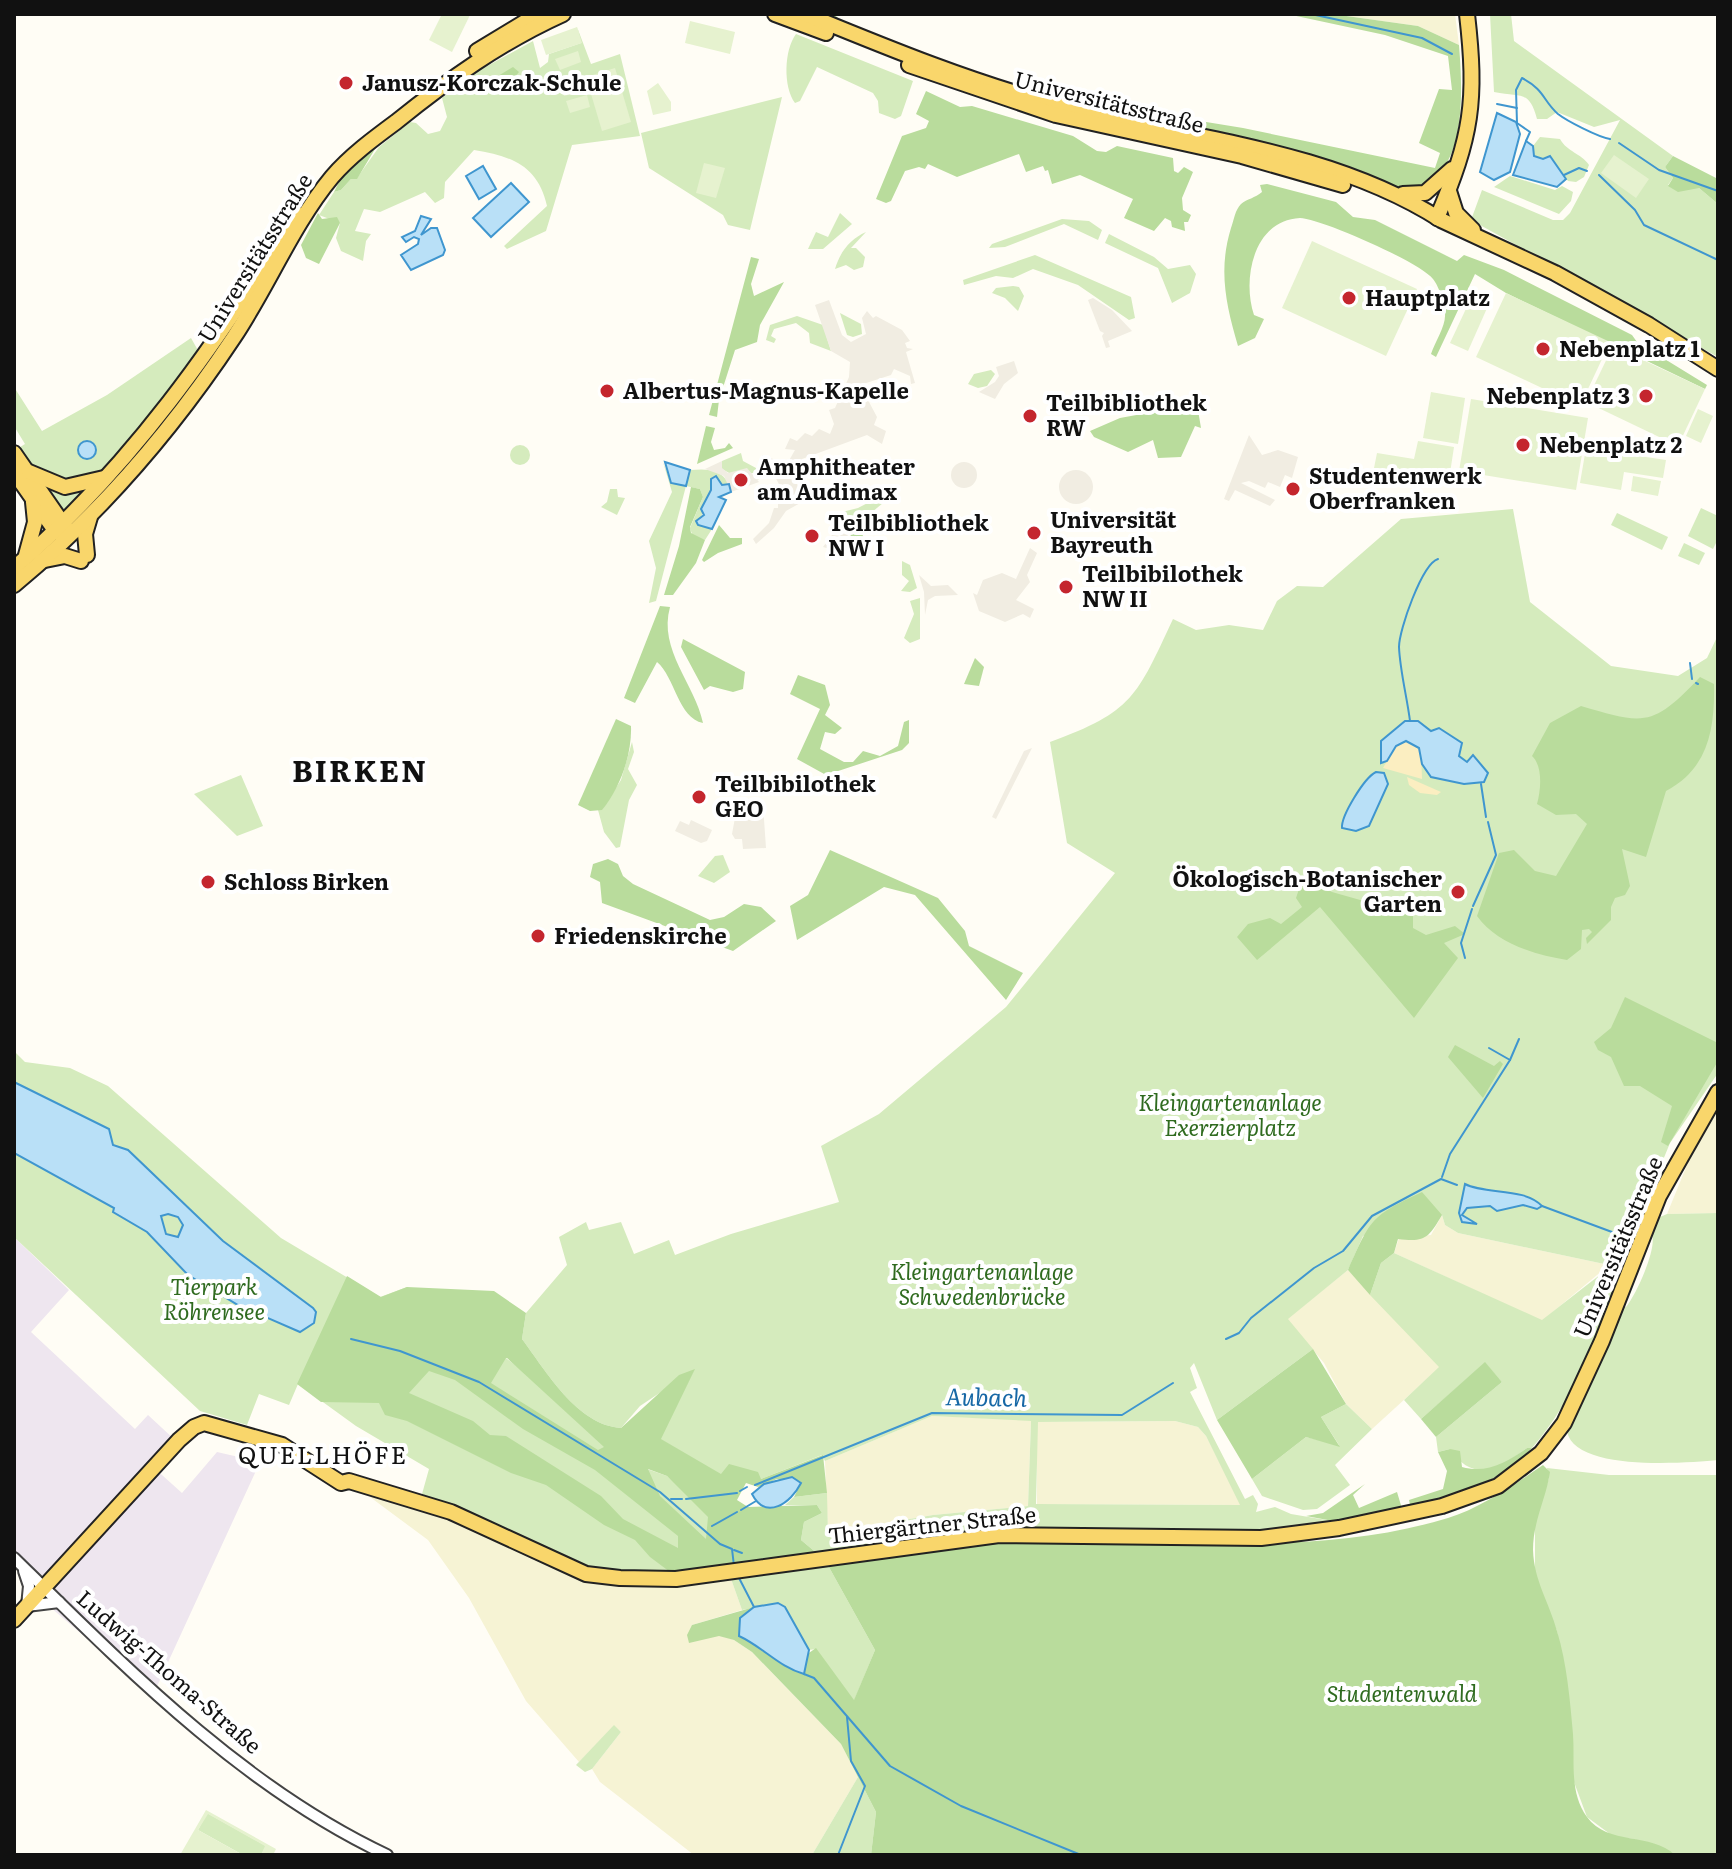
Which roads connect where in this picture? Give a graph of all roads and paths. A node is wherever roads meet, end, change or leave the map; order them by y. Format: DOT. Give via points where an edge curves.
graph roads {
  1 [pos="538,14"];
  2 [pos="563,14"];
  3 [pos="775,14"];
  4 [pos="1467,14"];
  5 [pos="798,17"];
  6 [pos="1460,158"];
  7 [pos="1449,188"];
  8 [pos="1390,193"];
  9 [pos="1437,218"];
  10 [pos="1482,238"];
  11 [pos="1718,369"];
  12 [pos="14,453"];
  13 [pos="19,470"];
  14 [pos="111,474"];
  15 [pos="32,501"];
  16 [pos="93,513"];
  17 [pos="63,533"];
  18 [pos="44,560"];
  19 [pos="19,564"];
  20 [pos="14,585"];
  21 [pos="1718,1092"];
  22 [pos="1564,1423"];
  23 [pos="18,1562"];
  24 [pos="43,1587"];
  25 [pos="59,1602"];
  26 [pos="27,1606"];
  27 [pos="14,1620"];
  28 [pos="387,1855"];
  1 -- 14 [label="main road, Universitätsstraße" via="498,35 425,88 329,168 220,335"];
  2 -- 16 [label="main road, Universitätsstraße" via="480,59 346,162 321,191 233,339 165,431"];
  3 -- 5 [label="main road, Universitätsstraße"];
  4 -- 6 [label="main road" via="1474,101"];
  5 -- 8 [label="main road, Universitätsstraße" via="1027,97 1294,159"];
  5 -- 9 [label="main road, Universitätsstraße" via="1024,106 1284,167"];
  6 -- 7 [label="main road"];
  6 -- 8 [label="main road" via="1443,181 1425,193"];
  7 -- 9 [label="main road"];
  7 -- 10 [label="main road" via="1456,213"];
  8 -- 9 [label="main road, Universitätsstraße" via="1429,209"];
  9 -- 10 [label="main road, Universitätsstraße"];
  10 -- 11 [label="main road, Universitätsstraße" via="1649,325"];
  12 -- 13 [label="main road"];
  13 -- 14 [label="main road" via="65,487 98,482"];
  13 -- 15 [label="main road"];
  13 -- 17 [label="main road"];
  14 -- 17 [label="main road, Universitätsstraße"];
  15 -- 17 [label="main road"];
  15 -- 19 [label="main road" via="33,540"];
  16 -- 17 [label="main road, Universitätsstraße"];
  16 -- 18 [label="main road" via="85,529 84,558"];
  17 -- 18 [label="main road"];
  17 -- 19 [label="main road"];
  18 -- 20 [label="main road"];
  21 -- 22 [label="main road, Universitätsstraße" via="1659,1196"];
  22 -- 24 [label="main road, Thiergärtner Straße" via="1541,1453 1498,1486 1430,1509 1339,1528 1261,1538 999,1535 676,1579 586,1574 451,1512 341,1483 282,1445 200,1424 176,1443"];
  23 -- 24 [label="street, Ludwig-Thoma-Straße"];
  23 -- 26 [label="street" via="29,1586"];
  24 -- 25 [label="street, Ludwig-Thoma-Straße"];
  24 -- 26 [label="main road"];
  25 -- 26 [label="street"];
  25 -- 28 [label="street, Ludwig-Thoma-Straße" via="176,1710 282,1793"];
  26 -- 27 [label="main road"];
}
